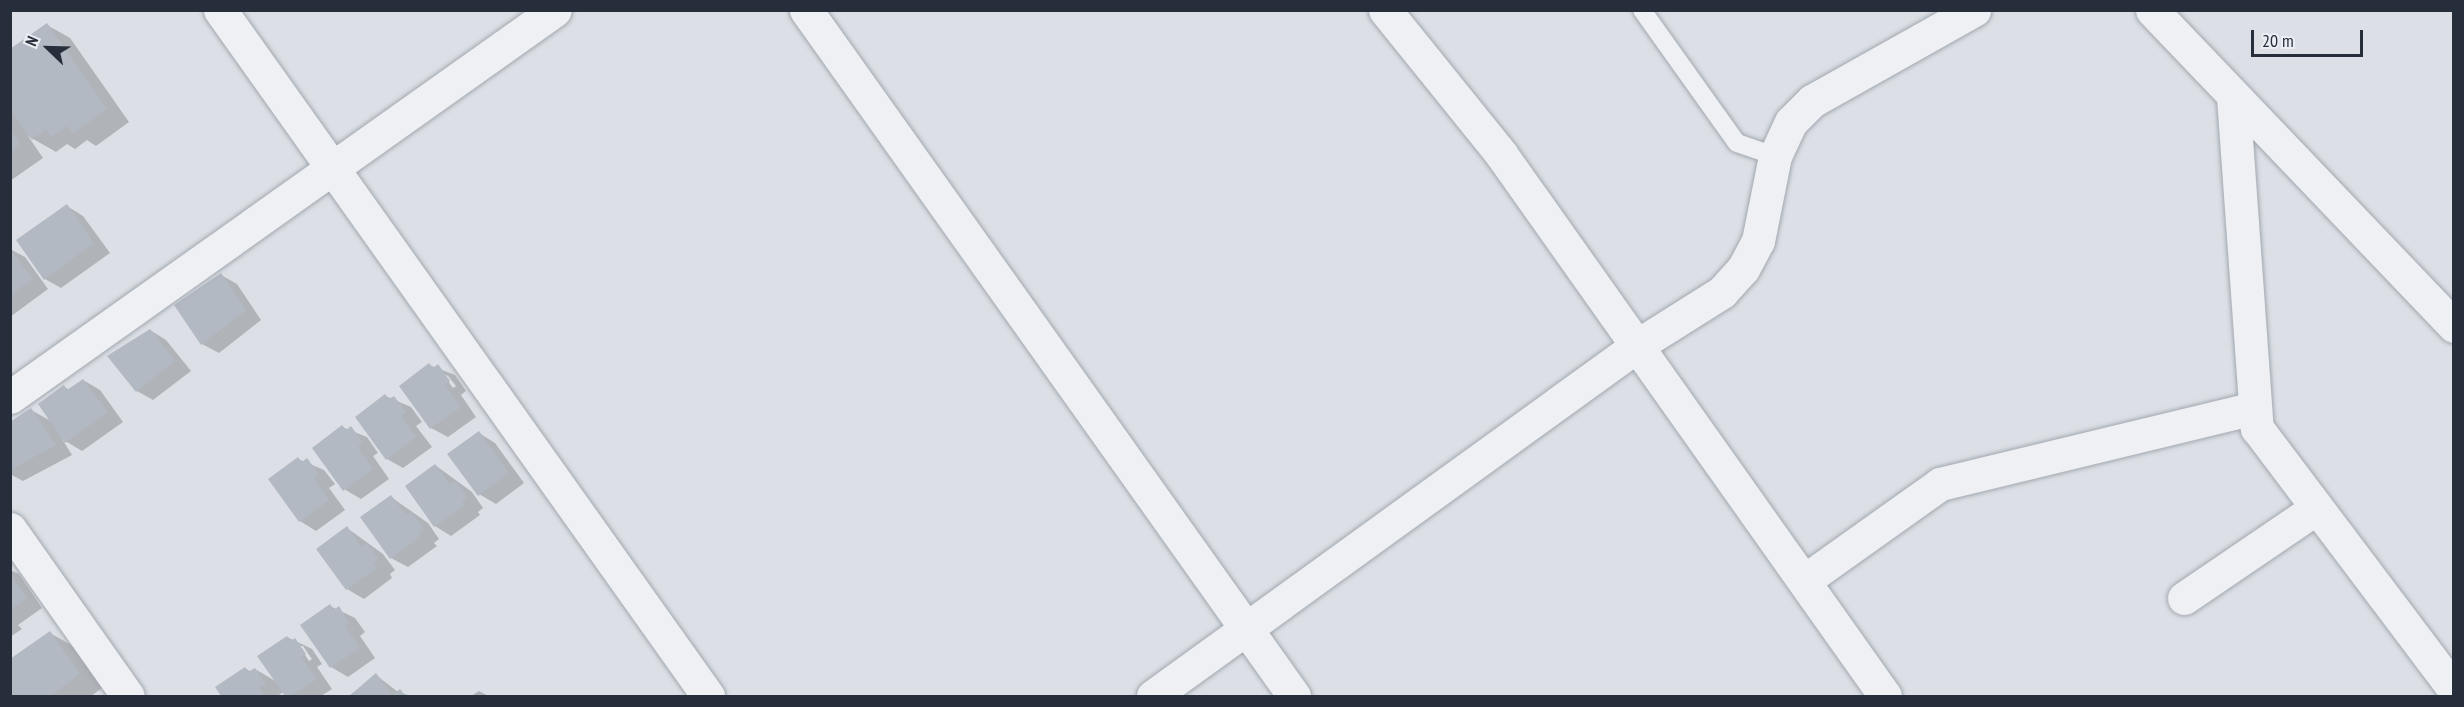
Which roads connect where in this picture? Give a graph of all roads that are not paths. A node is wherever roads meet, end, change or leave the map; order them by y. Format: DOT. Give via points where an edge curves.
graph roads {
  1 [pos="220,10"];
  2 [pos="555,10"];
  3 [pos="806,10"];
  4 [pos="1385,10"];
  5 [pos="1642,10"];
  6 [pos="1974,10"];
  7 [pos="2152,10"];
  8 [pos="2233,97"];
  9 [pos="1775,156"];
  10 [pos="332,167"];
  11 [pos="2454,326"];
  12 [pos="1638,345"];
  13 [pos="10,397"];
  14 [pos="2255,408"];
  15 [pos="2315,509"];
  16 [pos="10,529"];
  17 [pos="1805,580"];
  18 [pos="2184,598"];
  19 [pos="1248,630"];
  20 [pos="2454,689"];
  21 [pos="128,696"];
  22 [pos="708,696"];
  23 [pos="1153,696"];
  24 [pos="1294,696"];
  25 [pos="1885,696"];
  1 -- 10 [label="street"];
  2 -- 10 [label="street"];
  3 -- 19 [label="street"];
  4 -- 12 [label="street" via="1501,154"];
  5 -- 9 [label="lane" via="1737,143"];
  6 -- 9 [label="street" via="1812,101 1791,122"];
  7 -- 8 [label="street"];
  8 -- 11 [label="street"];
  8 -- 14 [label="street"];
  9 -- 12 [label="street" via="1758,241 1743,269 1722,292"];
  10 -- 13 [label="street"];
  10 -- 22 [label="street"];
  12 -- 17 [label="street"];
  12 -- 19 [label="street"];
  14 -- 15 [label="street" via="2257,428"];
  14 -- 17 [label="street" via="1940,484"];
  15 -- 18 [label="street"];
  15 -- 20 [label="street"];
  16 -- 21 [label="street"];
  17 -- 25 [label="street"];
  19 -- 23 [label="street"];
  19 -- 24 [label="street"];
}
